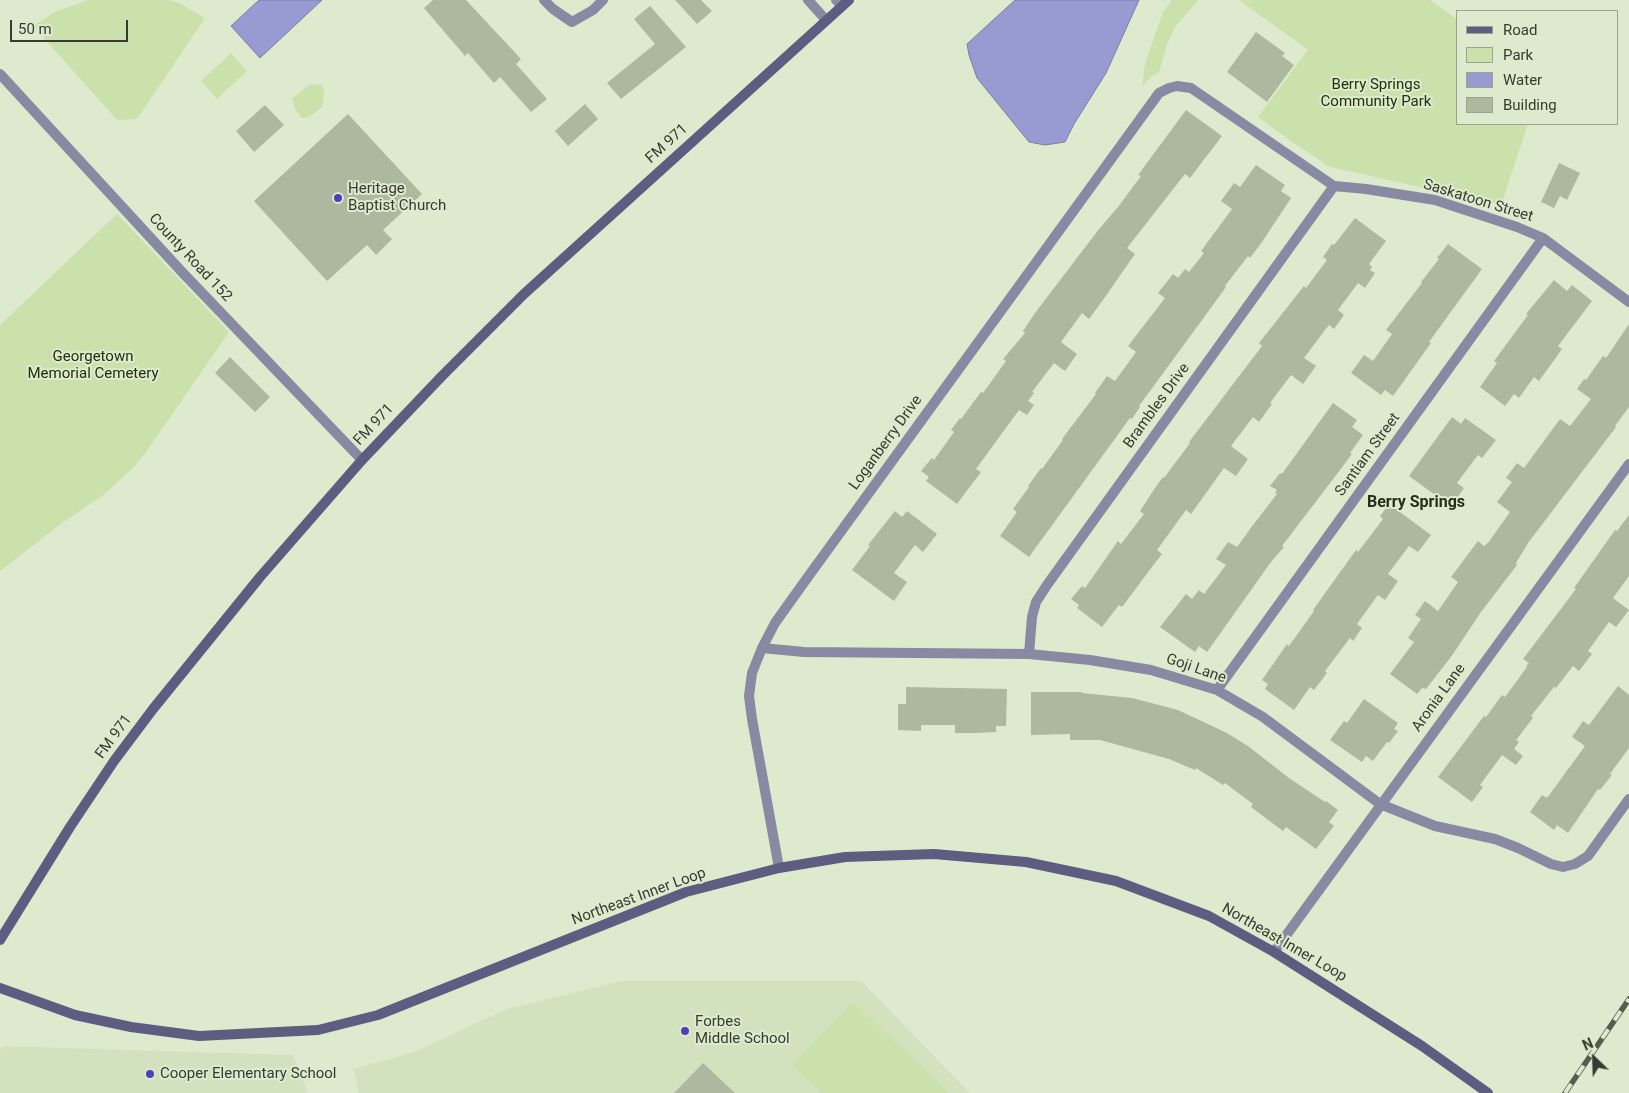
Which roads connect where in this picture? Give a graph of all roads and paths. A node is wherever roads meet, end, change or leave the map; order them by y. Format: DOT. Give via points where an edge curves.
graph roads {
  1 [pos="544,0"];
  2 [pos="603,0"];
  3 [pos="808,0"];
  4 [pos="842,2"];
  5 [pos="826,20"];
  6 [pos="0,74"];
  7 [pos="1177,86"];
  8 [pos="1334,186"];
  9 [pos="1543,238"];
  10 [pos="1629,302"];
  11 [pos="362,460"];
  12 [pos="1629,464"];
  13 [pos="762,648"];
  14 [pos="1029,654"];
  15 [pos="1217,690"];
  16 [pos="1629,799"];
  17 [pos="1380,804"];
  18 [pos="780,868"];
  19 [pos="0,940"];
  20 [pos="1274,952"];
  21 [pos="0,988"];
  22 [pos="1488,1093"];
  1 -- 2 [label="street" via="572,22"];
  3 -- 5 [label="street"];
  4 -- 5 [label="main road, FM 971 / FM 971"];
  5 -- 11 [label="main road, FM 971 / FM 971" via="524,294"];
  6 -- 11 [label="street, County Road 152" via="182,272"];
  7 -- 8 [label="street, Saskatoon Street" via="1202,94"];
  7 -- 13 [label="street, Loganberry Drive" via="1159,93 1149,106 805,581"];
  8 -- 9 [label="street, Saskatoon Street" via="1435,200"];
  8 -- 14 [label="street, Brambles Drive" via="1047,585 1032,616"];
  9 -- 10 [label="street, Saskatoon Street"];
  9 -- 15 [label="street, Santiam Street"];
  11 -- 19 [label="main road, FM 971 / FM 971" via="260,577 114,760"];
  12 -- 17 [label="street, Aronia Lane"];
  13 -- 14 [label="street, Goji Lane" via="804,652"];
  13 -- 18 [label="street, Loganberry Drive" via="752,673 749,696"];
  14 -- 15 [label="street, Goji Lane" via="1151,670"];
  15 -- 17 [label="street, Goji Lane" via="1263,717"];
  16 -- 17 [label="street, Goji Lane" via="1588,856 1575,864 1563,866 1551,864 1495,839 1435,826"];
  17 -- 20 [label="street, Aronia Lane"];
  18 -- 20 [label="main road, Northeast Inner Loop" via="845,857 934,854 1026,862 1116,881 1209,916"];
  18 -- 21 [label="main road, Northeast Inner Loop" via="686,892 378,1015 318,1030 199,1036 75,1015"];
  20 -- 22 [label="main road, Northeast Inner Loop" via="1422,1046"];
}
